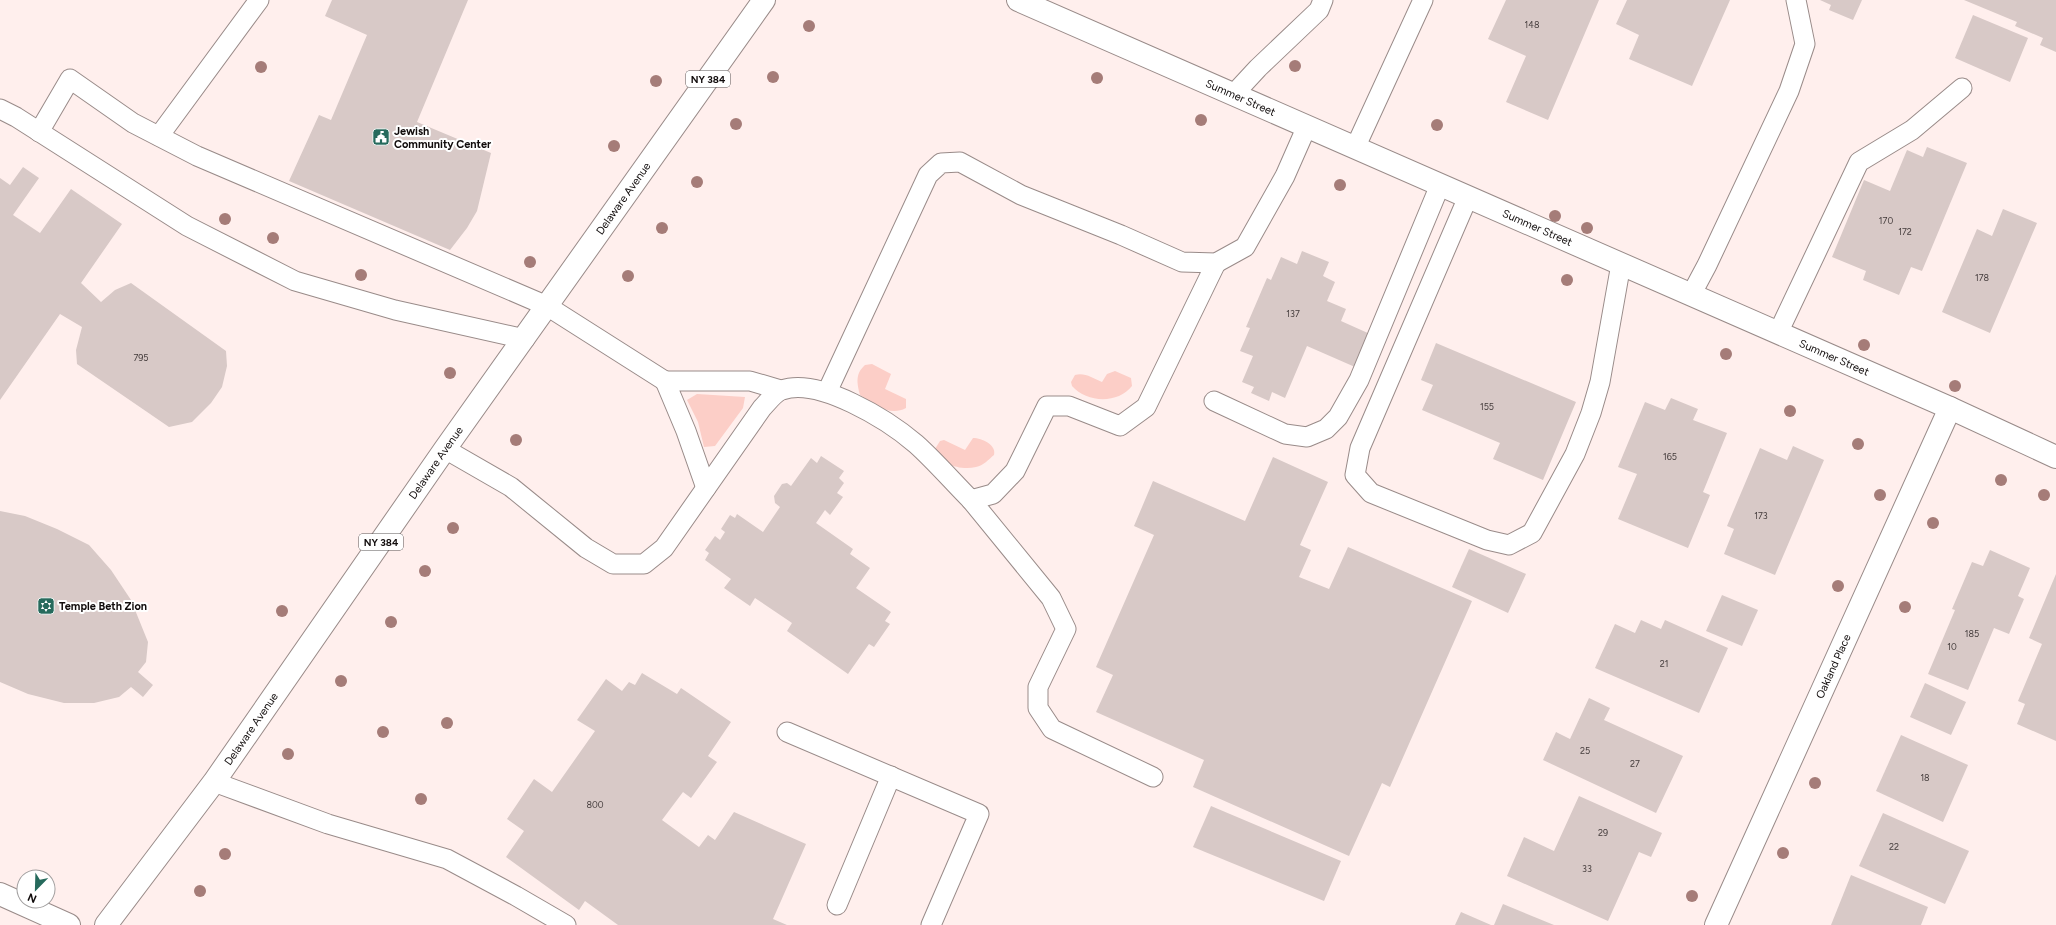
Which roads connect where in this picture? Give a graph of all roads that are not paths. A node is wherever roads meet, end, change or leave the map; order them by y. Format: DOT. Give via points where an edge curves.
graph roads {
  1 [pos="259,0"];
  2 [pos="764,0"];
  3 [pos="1018,0"];
  4 [pos="1323,0"];
  5 [pos="1423,0"];
  6 [pos="1796,0"];
  7 [pos="1962,88"];
  8 [pos="1233,94"];
  9 [pos="0,109"];
  10 [pos="1307,126"];
  11 [pos="39,132"];
  12 [pos="159,136"];
  13 [pos="1355,148"];
  14 [pos="1440,185"];
  15 [pos="1468,197"];
  16 [pos="1216,263"];
  17 [pos="1621,264"];
  18 [pos="1691,295"];
  19 [pos="547,306"];
  20 [pos="1778,333"];
  21 [pos="525,339"];
  22 [pos="665,381"];
  23 [pos="781,390"];
  24 [pos="827,392"];
  25 [pos="1214,401"];
  26 [pos="1950,408"];
  27 [pos="445,449"];
  28 [pos="2056,457"];
  29 [pos="706,488"];
  30 [pos="971,500"];
  31 [pos="788,732"];
  32 [pos="891,776"];
  33 [pos="1153,777"];
  34 [pos="214,782"];
  35 [pos="0,894"];
  36 [pos="837,905"];
  37 [pos="69,925"];
  38 [pos="106,925"];
  39 [pos="566,925"];
  40 [pos="931,925"];
  41 [pos="1716,925"];
  1 -- 12 [label="lane"];
  2 -- 19 [label="street, Delaware Avenue / NY 384"];
  3 -- 8 [label="street, Summer Street"];
  4 -- 8 [label="lane" via="1319,10"];
  5 -- 13 [label="lane"];
  6 -- 18 [label="lane" via="1805,44 1789,91"];
  7 -- 20 [label="lane" via="1912,130 1859,162"];
  8 -- 10 [label="street, Summer Street"];
  9 -- 11 [label="lane"];
  10 -- 13 [label="street, Summer Street"];
  10 -- 16 [label="lane" via="1285,176 1245,247"];
  11 -- 12 [label="lane" via="70,80 133,123"];
  11 -- 21 [label="lane" via="187,226 295,281 395,310"];
  12 -- 19 [label="lane" via="197,156"];
  13 -- 14 [label="street, Summer Street"];
  14 -- 15 [label="street, Summer Street"];
  14 -- 25 [label="lane" via="1359,380 1338,417 1326,429 1307,437 1284,434"];
  15 -- 17 [label="street, Summer Street"];
  15 -- 17 [label="lane" via="1360,448 1355,475 1371,493 1487,540 1509,545 1532,533 1566,473 1591,413 1605,359"];
  16 -- 24 [label="lane" via="1182,262 1022,195 960,162 941,162 928,175"];
  16 -- 30 [label="lane" via="1146,407 1120,426 1069,406 1047,406 1015,471 994,494"];
  17 -- 18 [label="street, Summer Street"];
  18 -- 20 [label="street, Summer Street"];
  19 -- 21 [label="street, Delaware Avenue / NY 384"];
  19 -- 22 [label="lane"];
  20 -- 26 [label="street, Summer Street"];
  21 -- 27 [label="street, Delaware Avenue / NY 384"];
  22 -- 23 [label="lane" via="750,381"];
  22 -- 29 [label="lane"];
  23 -- 24 [label="lane" via="806,388"];
  23 -- 29 [label="lane" via="762,408"];
  24 -- 30 [label="lane" via="871,413 915,443"];
  26 -- 28 [label="street, Summer Street"];
  26 -- 41 [label="street, Oakland Place"];
  27 -- 29 [label="lane" via="511,487 586,548 613,564 644,564 664,548"];
  27 -- 34 [label="street, Delaware Avenue / NY 384"];
  30 -- 33 [label="lane" via="1051,598 1066,629 1038,688 1038,708 1052,729"];
  31 -- 32 [label="lane"];
  32 -- 36 [label="lane"];
  32 -- 40 [label="lane" via="979,814"];
  34 -- 38 [label="street, Delaware Avenue / NY 384"];
  34 -- 39 [label="lane" via="328,824 447,859"];
  35 -- 37 [label="street"];
}
